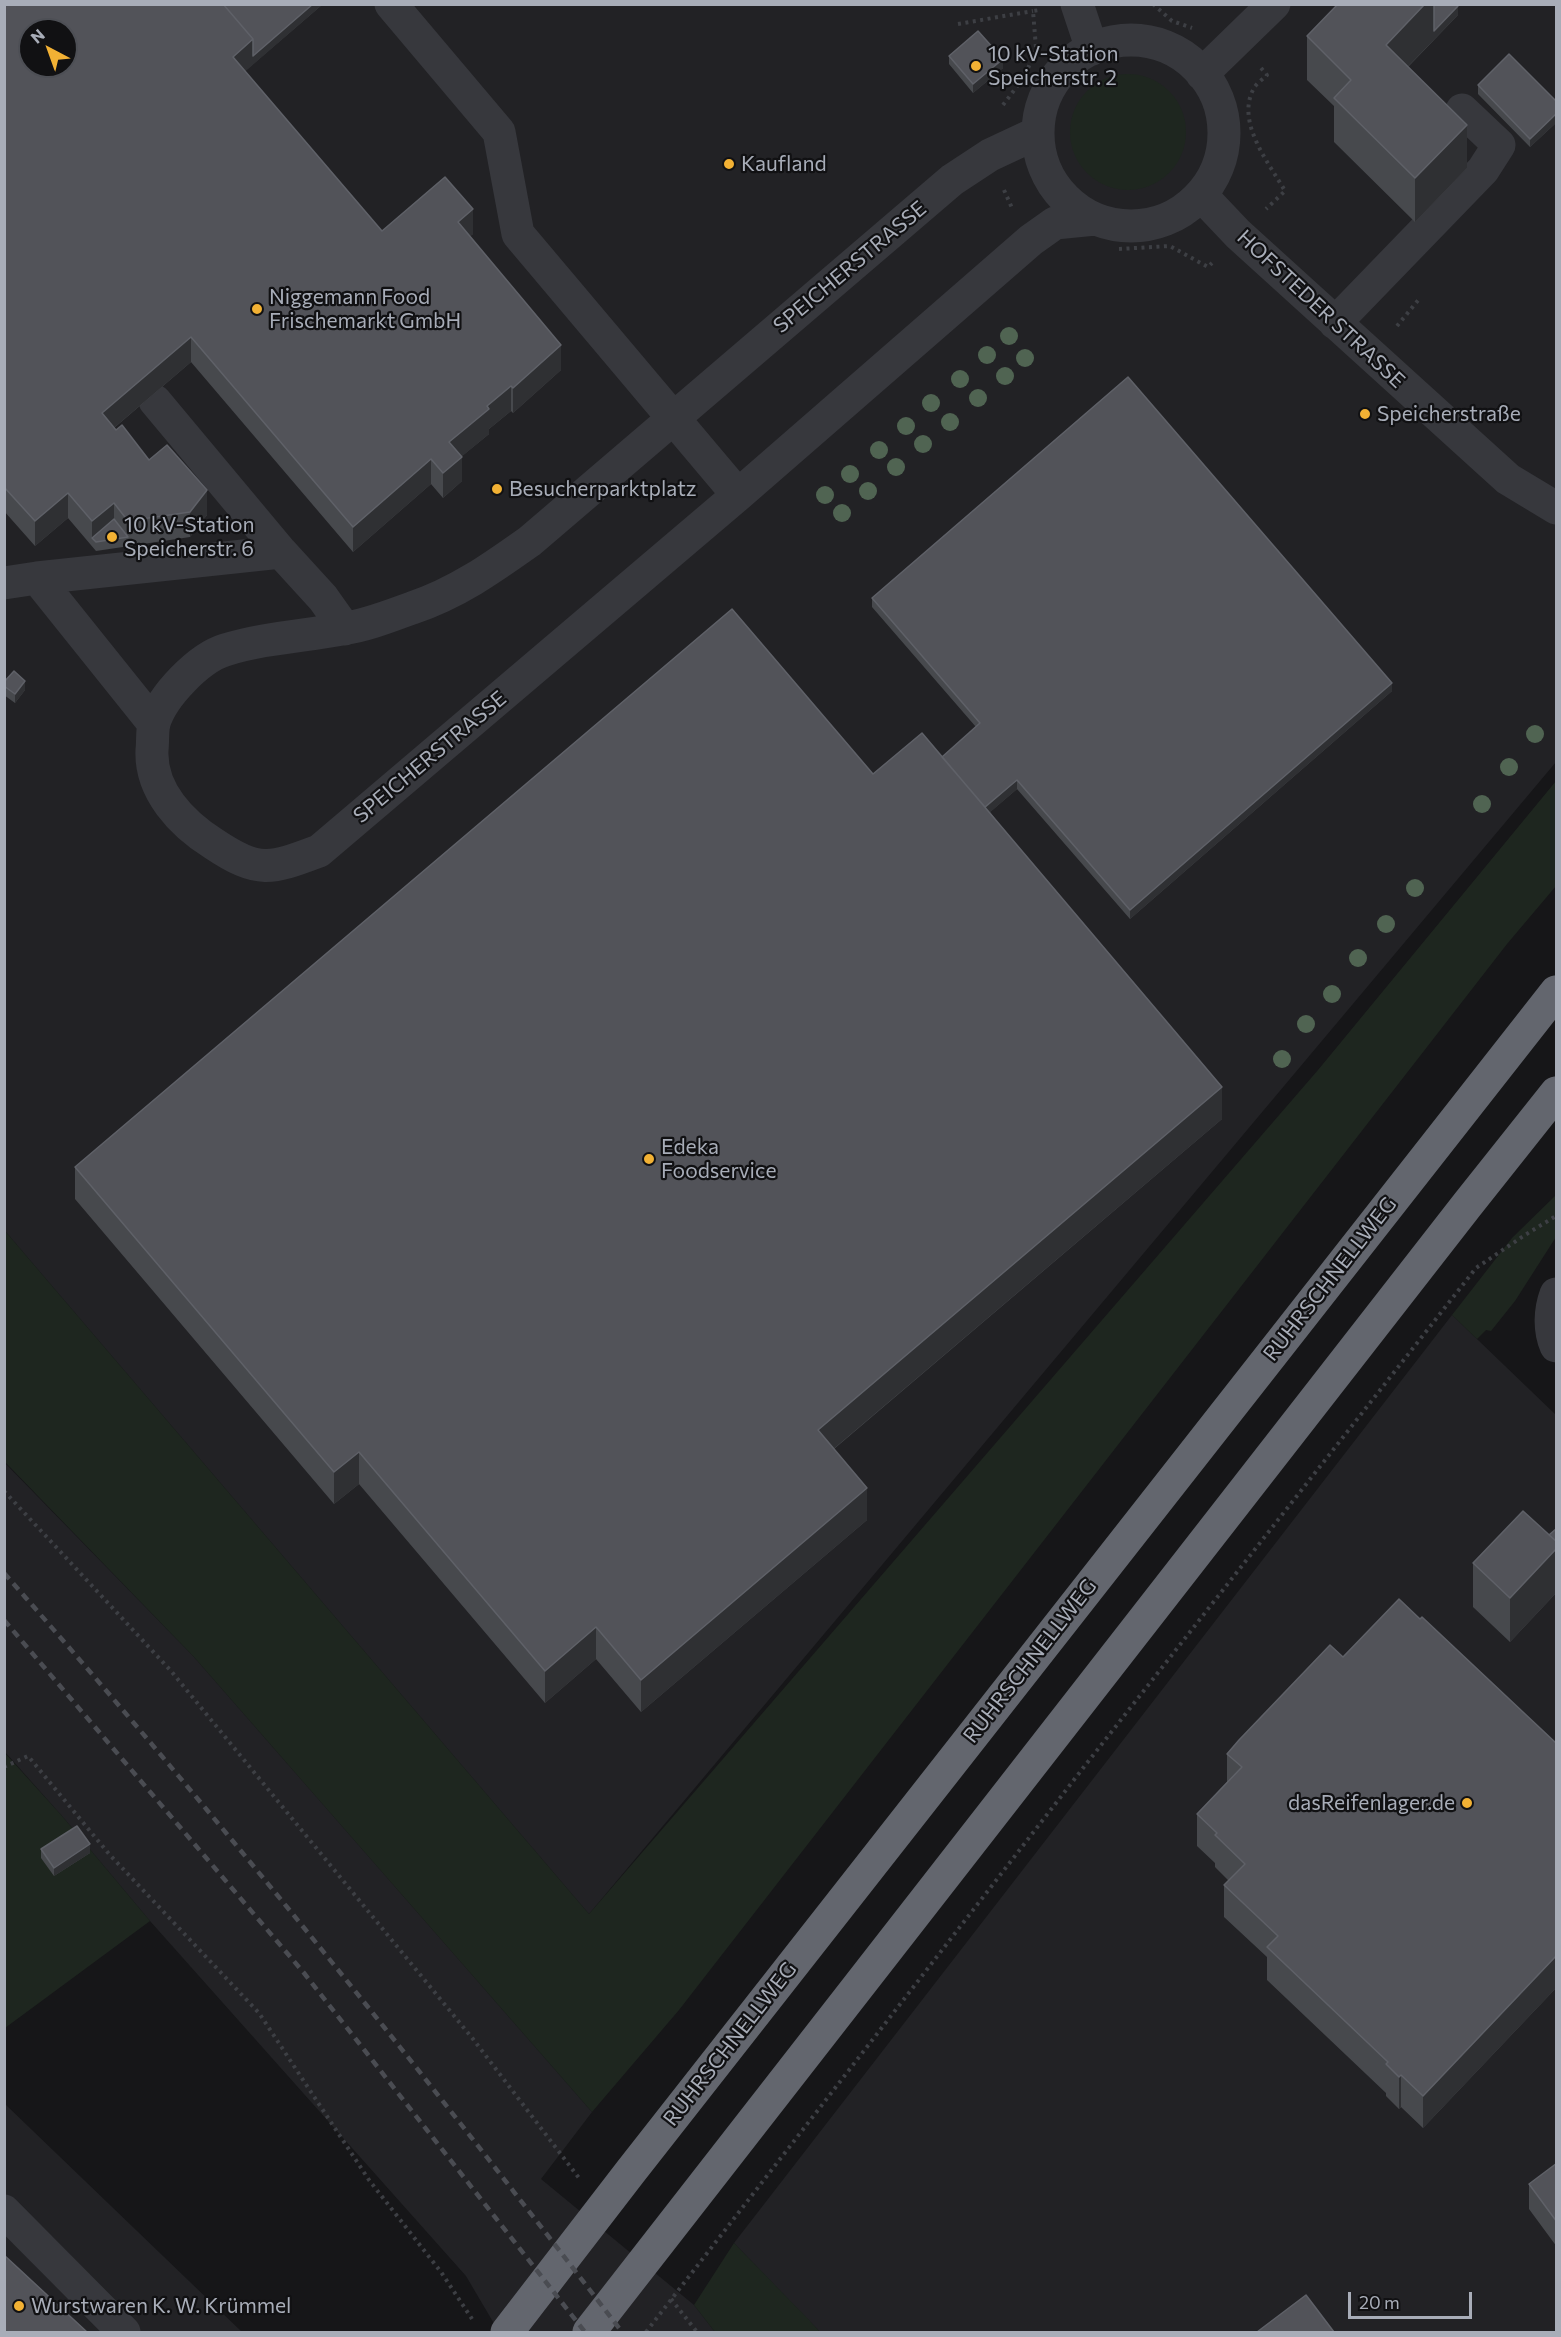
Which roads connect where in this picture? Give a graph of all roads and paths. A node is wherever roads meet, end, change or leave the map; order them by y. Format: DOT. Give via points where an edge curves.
graph roads {
  1 [pos="391,4"];
  2 [pos="1077,4"];
  3 [pos="1274,4"];
  4 [pos="1033,11"];
  5 [pos="958,24"];
  6 [pos="1092,49"];
  7 [pos="1202,74"];
  8 [pos="1462,110"];
  9 [pos="1037,133"];
  10 [pos="1201,195"];
  11 [pos="1095,219"];
  12 [pos="1335,323"];
  13 [pos="155,401"];
  14 [pos="674,418"];
  15 [pos="738,495"];
  16 [pos="1557,508"];
  17 [pos="281,552"];
  18 [pos="37,578"];
  19 [pos="4,583"];
  20 [pos="345,629"];
  21 [pos="154,724"];
  22 [pos="1557,992"];
  23 [pos="1557,1093"];
  24 [pos="1557,1216"];
  25 [pos="1557,1294"];
  26 [pos="1557,1346"];
  27 [pos="4,1491"];
  28 [pos="4,1767"];
  29 [pos="582,2181"];
  30 [pos="4,2211"];
  31 [pos="668,2295"];
  32 [pos="474,2322"];
  33 [pos="124,2332"];
  34 [pos="507,2332"];
  35 [pos="590,2332"];
  36 [pos="646,2332"];
  37 [pos="697,2332"];
  1 -- 14 [label="street" via="499,132 518,234"];
  2 -- 6 [label="street"];
  3 -- 7 [label="street"];
  4 -- 5 [label="path"];
  6 -- 7 [label="street" via="1120,41 1150,42 1178,53"];
  6 -- 9 [label="street" via="1069,64 1050,86"];
  7 -- 10 [label="street" via="1216,94 1223,120 1223,147 1215,173"];
  8 -- 12 [label="street" via="1499,145 1483,170"];
  9 -- 11 [label="street" via="1043,165 1055,188 1073,206"];
  9 -- 14 [label="street, SPEICHERSTRASSE" via="990,155 952,180"];
  10 -- 11 [label="street" via="1178,213 1152,224 1123,226"];
  10 -- 12 [label="street, HOFSTEDER STRASSE"];
  11 -- 15 [label="street, SPEICHERSTRASSE" via="1055,223 1031,240"];
  12 -- 16 [label="street, HOFSTEDER STRASSE" via="1508,479"];
  13 -- 17 [label="street"];
  14 -- 15 [label="street"];
  14 -- 20 [label="street, SPEICHERSTRASSE" via="530,541 477,579 414,608"];
  15 -- 21 [label="street, SPEICHERSTRASSE" via="319,851 281,866 257,867 234,858 199,835 168,802 157,783 152,758"];
  17 -- 18 [label="street"];
  17 -- 20 [label="street"];
  18 -- 19 [label="street"];
  18 -- 21 [label="street"];
  20 -- 21 [label="street, SPEICHERSTRASSE" via="223,650 186,676 166,698"];
  22 -- 34 [label="highway, RUHRSCHNELLWEG"];
  23 -- 35 [label="highway"];
  24 -- 36 [label="path" via="1476,1268"];
  25 -- 26 [label="street" via="1551,1335"];
  27 -- 29 [label="path" via="171,1671 473,2039"];
  28 -- 32 [label="path" via="28,1756 109,1854 259,2013 369,2180 441,2272"];
  30 -- 33 [label="street"];
  31 -- 37 [label="path"];
}
